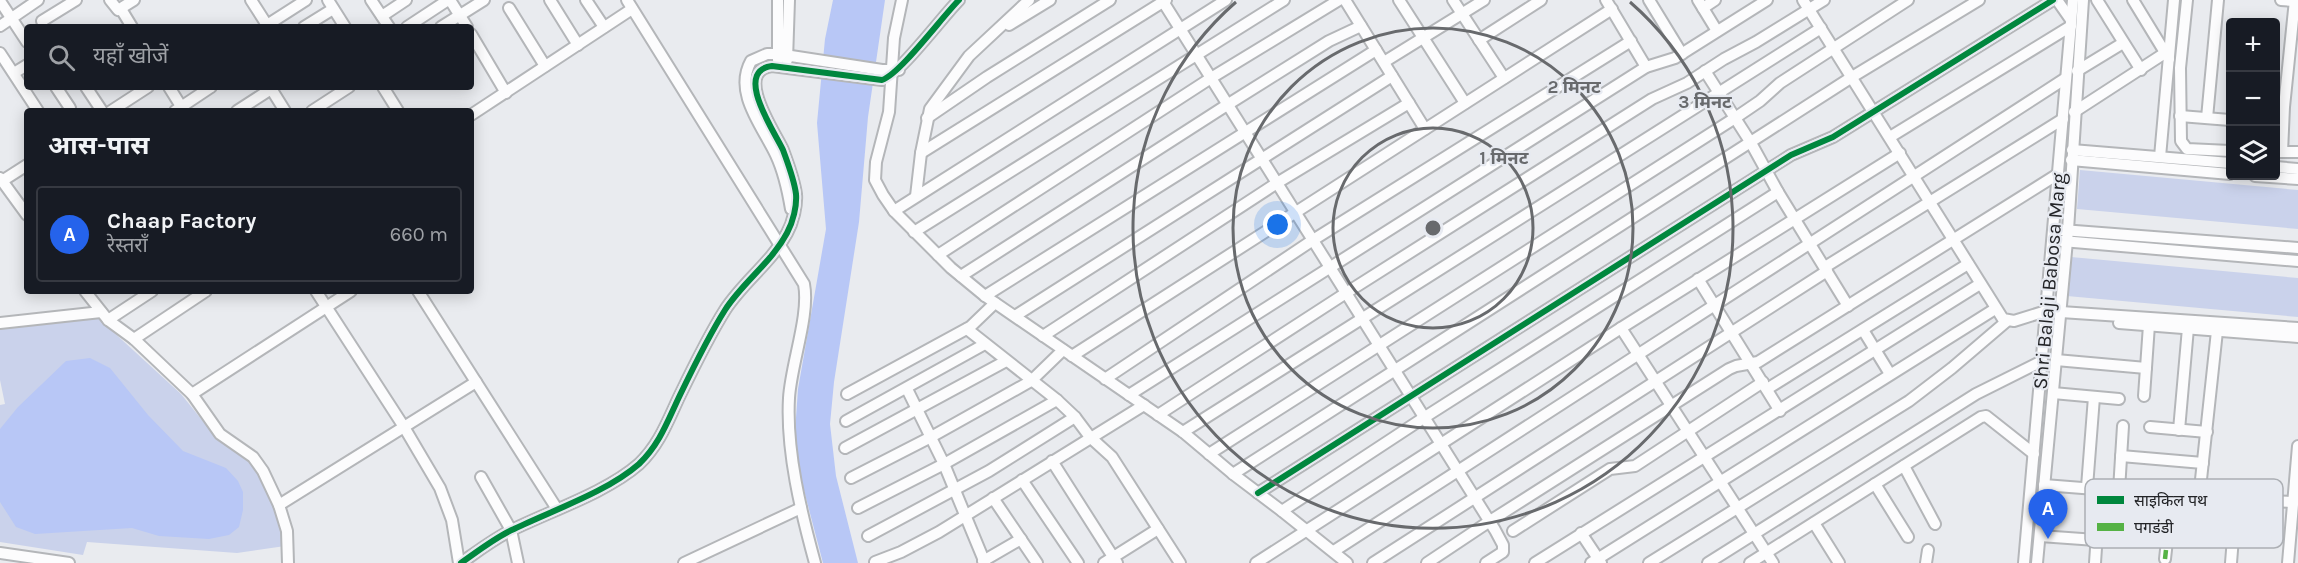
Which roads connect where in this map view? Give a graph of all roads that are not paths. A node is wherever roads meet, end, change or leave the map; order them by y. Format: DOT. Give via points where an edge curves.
graph roads {
  1 [pos="76,0"];
  2 [pos="110,0"];
  3 [pos="134,0"];
  4 [pos="251,0"];
  5 [pos="306,0"];
  6 [pos="371,0"];
  7 [pos="406,0"];
  8 [pos="449,0"];
  9 [pos="484,0"];
  10 [pos="550,0"];
  11 [pos="586,0"];
  12 [pos="778,0"];
  13 [pos="789,0"];
  14 [pos="902,0"];
  15 [pos="960,0"];
  16 [pos="1029,0"];
  17 [pos="1050,0"];
  18 [pos="1110,0"];
  19 [pos="1226,0"];
  20 [pos="1284,0"];
  21 [pos="1339,0"];
  22 [pos="1345,0"];
  23 [pos="1399,0"];
  24 [pos="1453,0"];
  25 [pos="1484,0"];
  26 [pos="1541,0"];
  27 [pos="1649,0"];
  28 [pos="1715,0"];
  29 [pos="1767,0"];
  30 [pos="1824,0"];
  31 [pos="1908,0"];
  32 [pos="1979,0"];
  33 [pos="2055,0"];
  34 [pos="2073,0"];
  35 [pos="2083,0"];
  36 [pos="2097,0"];
  37 [pos="2133,0"];
  38 [pos="2174,0"];
  39 [pos="2187,0"];
  40 [pos="2218,0"];
  41 [pos="2282,0"];
  42 [pos="0,1"];
  43 [pos="33,1"];
  44 [pos="1163,1"];
  45 [pos="2295,1"];
  46 [pos="330,4"];
  47 [pos="629,4"];
  48 [pos="1700,4"];
  49 [pos="1609,5"];
  50 [pos="1806,5"];
  51 [pos="509,8"];
  52 [pos="121,9"];
  53 [pos="1462,14"];
  54 [pos="460,15"];
  55 [pos="382,16"];
  56 [pos="11,18"];
  57 [pos="2071,23"];
  58 [pos="44,24"];
  59 [pos="130,24"];
  60 [pos="265,24"];
  61 [pos="269,24"];
  62 [pos="307,24"];
  63 [pos="343,24"];
  64 [pos="387,24"];
  65 [pos="412,24"];
  66 [pos="446,24"];
  67 [pos="465,24"];
  68 [pos="0,26"];
  69 [pos="1361,26"];
  70 [pos="604,27"];
  71 [pos="1821,28"];
  72 [pos="1180,29"];
  73 [pos="1718,32"];
  74 [pos="24,38"];
  75 [pos="1423,38"];
  76 [pos="474,39"];
  77 [pos="1479,40"];
  78 [pos="984,41"];
  79 [pos="1631,41"];
  80 [pos="2123,43"];
  81 [pos="578,45"];
  82 [pos="1833,48"];
  83 [pos="1376,50"];
  84 [pos="0,53"];
  85 [pos="783,54"];
  86 [pos="1682,54"];
  87 [pos="1197,56"];
  88 [pos="2167,56"];
  89 [pos="1383,62"];
  90 [pos="545,66"];
  91 [pos="24,67"];
  92 [pos="782,67"];
  93 [pos="1646,67"];
  94 [pos="2141,70"];
  95 [pos="1705,71"];
  96 [pos="2077,71"];
  97 [pos="14,73"];
  98 [pos="889,73"];
  99 [pos="1392,76"];
  100 [pos="1852,77"];
  101 [pos="1211,78"];
  102 [pos="1504,78"];
  103 [pos="2066,78"];
  104 [pos="24,89"];
  105 [pos="25,90"];
  106 [pos="58,90"];
  107 [pos="88,90"];
  108 [pos="143,90"];
  109 [pos="171,90"];
  110 [pos="207,90"];
  111 [pos="267,90"];
  112 [pos="271,90"];
  113 [pos="344,90"];
  114 [pos="385,90"];
  115 [pos="1719,92"];
  116 [pos="506,93"];
  117 [pos="1409,103"];
  118 [pos="1465,103"];
  119 [pos="1227,105"];
  120 [pos="36,108"];
  121 [pos="70,108"];
  122 [pos="100,108"];
  123 [pos="116,108"];
  124 [pos="179,108"];
  125 [pos="183,108"];
  126 [pos="241,108"];
  127 [pos="283,108"];
  128 [pos="317,108"];
  129 [pos="396,108"];
  130 [pos="1873,112"];
  131 [pos="2074,112"];
  132 [pos="474,114"];
  133 [pos="2280,114"];
  134 [pos="2180,116"];
  135 [pos="927,118"];
  136 [pos="1735,118"];
  137 [pos="2207,118"];
  138 [pos="2063,119"];
  139 [pos="2226,120"];
  140 [pos="1425,129"];
  141 [pos="1245,132"];
  142 [pos="1890,137"];
  143 [pos="1751,143"];
  144 [pos="2226,151"];
  145 [pos="2280,152"];
  146 [pos="2298,152"];
  147 [pos="921,153"];
  148 [pos="1900,153"];
  149 [pos="2072,155"];
  150 [pos="2160,157"];
  151 [pos="1261,158"];
  152 [pos="2226,164"];
  153 [pos="24,167"];
  154 [pos="2280,168"];
  155 [pos="2298,170"];
  156 [pos="1766,171"];
  157 [pos="2058,174"];
  158 [pos="2226,174"];
  159 [pos="1914,175"];
  160 [pos="2280,178"];
  161 [pos="1,179"];
  162 [pos="2298,179"];
  163 [pos="1277,183"];
  164 [pos="1778,192"];
  165 [pos="916,196"];
  166 [pos="1929,201"];
  167 [pos="24,208"];
  168 [pos="894,211"];
  169 [pos="1295,212"];
  170 [pos="793,218"];
  171 [pos="1795,220"];
  172 [pos="914,232"];
  173 [pos="2053,235"];
  174 [pos="2067,236"];
  175 [pos="1313,240"];
  176 [pos="1953,240"];
  177 [pos="1809,244"];
  178 [pos="780,246"];
  179 [pos="2298,248"];
  180 [pos="938,255"];
  181 [pos="2298,261"];
  182 [pos="1968,264"];
  183 [pos="1330,266"];
  184 [pos="1826,269"];
  185 [pos="961,276"];
  186 [pos="1698,279"];
  187 [pos="1980,284"];
  188 [pos="1346,293"];
  189 [pos="92,294"];
  190 [pos="146,294"];
  191 [pos="202,294"];
  192 [pos="318,294"];
  193 [pos="346,294"];
  194 [pos="420,294"];
  195 [pos="985,296"];
  196 [pos="995,303"];
  197 [pos="1713,305"];
  198 [pos="325,306"];
  199 [pos="1848,306"];
  200 [pos="1995,309"];
  201 [pos="2044,314"];
  202 [pos="2060,315"];
  203 [pos="104,316"];
  204 [pos="1015,316"];
  205 [pos="1363,319"];
  206 [pos="2007,321"];
  207 [pos="0,323"];
  208 [pos="2149,325"];
  209 [pos="1621,327"];
  210 [pos="2188,328"];
  211 [pos="2298,328"];
  212 [pos="967,329"];
  213 [pos="1863,330"];
  214 [pos="2217,331"];
  215 [pos="1730,333"];
  216 [pos="1043,336"];
  217 [pos="2298,337"];
  218 [pos="134,339"];
  219 [pos="985,344"];
  220 [pos="1380,346"];
  221 [pos="1876,350"];
  222 [pos="1068,353"];
  223 [pos="1639,354"];
  224 [pos="2056,360"];
  225 [pos="1006,361"];
  226 [pos="2042,361"];
  227 [pos="1752,364"];
  228 [pos="2146,368"];
  229 [pos="1396,371"];
  230 [pos="1890,374"];
  231 [pos="1105,379"];
  232 [pos="1656,380"];
  233 [pos="1031,381"];
  234 [pos="476,382"];
  235 [pos="1765,386"];
  236 [pos="908,389"];
  237 [pos="2053,393"];
  238 [pos="192,394"];
  239 [pos="847,394"];
  240 [pos="1129,395"];
  241 [pos="1411,396"];
  242 [pos="2144,396"];
  243 [pos="2094,397"];
  244 [pos="2119,399"];
  245 [pos="1057,400"];
  246 [pos="1144,405"];
  247 [pos="1672,405"];
  248 [pos="918,409"];
  249 [pos="1780,411"];
  250 [pos="1158,415"];
  251 [pos="1075,417"];
  252 [pos="1425,417"];
  253 [pos="846,421"];
  254 [pos="2123,426"];
  255 [pos="404,427"];
  256 [pos="2150,428"];
  257 [pos="2179,430"];
  258 [pos="1689,431"];
  259 [pos="1184,432"];
  260 [pos="2206,432"];
  261 [pos="931,437"];
  262 [pos="1090,437"];
  263 [pos="1442,442"];
  264 [pos="2298,446"];
  265 [pos="846,448"];
  266 [pos="1209,454"];
  267 [pos="2034,454"];
  268 [pos="2121,456"];
  269 [pos="1706,458"];
  270 [pos="1052,461"];
  271 [pos="2203,463"];
  272 [pos="944,464"];
  273 [pos="1904,466"];
  274 [pos="1459,470"];
  275 [pos="1233,474"];
  276 [pos="480,477"];
  277 [pos="851,478"];
  278 [pos="2088,479"];
  279 [pos="2120,479"];
  280 [pos="2201,479"];
  281 [pos="1022,480"];
  282 [pos="1722,482"];
  283 [pos="1875,484"];
  284 [pos="2044,485"];
  285 [pos="2085,487"];
  286 [pos="955,490"];
  287 [pos="1258,493"];
  288 [pos="1475,496"];
  289 [pos="993,498"];
  290 [pos="2283,502"];
  291 [pos="2293,502"];
  292 [pos="279,505"];
  293 [pos="801,508"];
  294 [pos="858,508"];
  295 [pos="1739,508"];
  296 [pos="557,509"];
  297 [pos="1282,511"];
  298 [pos="966,516"];
  299 [pos="1490,520"];
  300 [pos="1814,523"];
  301 [pos="1935,524"];
  302 [pos="1158,529"];
  303 [pos="511,530"];
  304 [pos="1308,531"];
  305 [pos="1514,531"];
  306 [pos="1581,533"];
  307 [pos="1756,534"];
  308 [pos="868,536"];
  309 [pos="2040,536"];
  310 [pos="1908,537"];
  311 [pos="1021,539"];
  312 [pos="2085,539"];
  313 [pos="2096,548"];
  314 [pos="2166,548"];
  315 [pos="2233,548"];
  316 [pos="1928,550"];
  317 [pos="1334,551"];
  318 [pos="1768,552"];
  319 [pos="0,553"];
  320 [pos="1270,559"];
  321 [pos="2165,559"];
  322 [pos="48,561"];
  323 [pos="1112,561"];
  324 [pos="875,562"];
  325 [pos="984,562"];
  326 [pos="1597,562"];
  327 [pos="69,563"];
  328 [pos="288,563"];
  329 [pos="460,563"];
  330 [pos="518,563"];
  331 [pos="684,563"];
  332 [pos="815,563"];
  333 [pos="1037,563"];
  334 [pos="1078,563"];
  335 [pos="1180,563"];
  336 [pos="1256,563"];
  337 [pos="1347,563"];
  338 [pos="1373,563"];
  339 [pos="1427,563"];
  340 [pos="1486,563"];
  341 [pos="1535,563"];
  342 [pos="1649,563"];
  343 [pos="1708,563"];
  344 [pos="1750,563"];
  345 [pos="1773,563"];
  346 [pos="1839,563"];
  347 [pos="1926,563"];
  348 [pos="2024,563"];
  349 [pos="2037,563"];
  350 [pos="2095,563"];
  351 [pos="2231,563"];
  352 [pos="2288,563"];
  1 -- 58 [label="street"];
  2 -- 52 [label="street" via="116,9"];
  3 -- 52 [label="street"];
  4 -- 60 [label="street"];
  5 -- 61 [label="street"];
  6 -- 55 [label="street"];
  7 -- 55 [label="street"];
  8 -- 54 [label="street"];
  8 -- 65 [label="street"];
  9 -- 54 [label="street"];
  10 -- 81 [label="street"];
  11 -- 70 [label="street"];
  12 -- 85 [label="street"];
  13 -- 85 [label="street"];
  14 -- 98 [label="street"];
  15 -- 98 [label="street"];
  16 -- 78 [label="street"];
  17 -- 78 [label="street"];
  18 -- 135 [label="street"];
  19 -- 72 [label="street"];
  20 -- 87 [label="street"];
  21 -- 101 [label="street"];
  22 -- 69 [label="street"];
  23 -- 75 [label="street"];
  24 -- 53 [label="street"];
  25 -- 53 [label="street"];
  26 -- 77 [label="street"];
  27 -- 86 [label="street"];
  28 -- 48 [label="street"];
  29 -- 73 [label="street"];
  30 -- 50 [label="street"];
  31 -- 82 [label="street"];
  32 -- 100 [label="street"];
  33 -- 57 [label="street"];
  33 -- 130 [label="street"];
  34 -- 57 [label="street, Shri Balaji Babosa Marg"];
  35 -- 96 [label="street, Shri Balaji Babosa Marg"];
  36 -- 80 [label="street"];
  37 -- 88 [label="street"];
  38 -- 88 [label="street"];
  39 -- 134 [label="street"];
  40 -- 137 [label="street"];
  41 -- 45 [label="street"];
  42 -- 56 [label="street"];
  43 -- 56 [label="street"];
  43 -- 58 [label="street"];
  44 -- 72 [label="street"];
  44 -- 147 [label="street"];
  45 -- 133 [label="street"];
  46 -- 62 [label="street"];
  46 -- 63 [label="street"];
  47 -- 70 [label="street"];
  47 -- 178 [label="street"];
  48 -- 73 [label="street"];
  49 -- 79 [label="street"];
  49 -- 102 [label="street"];
  50 -- 71 [label="street"];
  50 -- 95 [label="street"];
  51 -- 90 [label="street"];
  52 -- 59 [label="street"];
  53 -- 75 [label="street"];
  53 -- 77 [label="street"];
  54 -- 66 [label="street"];
  54 -- 67 [label="street"];
  55 -- 64 [label="street"];
  56 -- 68 [label="street"];
  56 -- 74 [label="street"];
  57 -- 103 [label="street, Shri Balaji Babosa Marg"];
  57 -- 142 [label="street"];
  69 -- 83 [label="street"];
  69 -- 119 [label="street" via="1329,41"];
  70 -- 81 [label="street"];
  71 -- 82 [label="street"];
  71 -- 115 [label="street"];
  72 -- 87 [label="street"];
  72 -- 165 [label="street"];
  73 -- 86 [label="street"];
  75 -- 89 [label="street"];
  75 -- 118 [label="street"];
  76 -- 116 [label="street"];
  77 -- 102 [label="street"];
  78 -- 135 [label="street" via="948,83"];
  79 -- 93 [label="street"];
  79 -- 175 [label="street"];
  80 -- 94 [label="street"];
  80 -- 96 [label="street"];
  81 -- 90 [label="street"];
  82 -- 100 [label="street"];
  82 -- 136 [label="street"];
  83 -- 89 [label="street"];
  83 -- 141 [label="street"];
  84 -- 97 [label="street"];
  85 -- 92 [label="street"];
  85 -- 98 [label="street"];
  85 -- 170 [label="street" via="767,54 752,61 746,84 754,115 777,158"];
  86 -- 93 [label="street"];
  87 -- 101 [label="street"];
  87 -- 172 [label="street"];
  88 -- 94 [label="street"];
  88 -- 150 [label="street"];
  89 -- 99 [label="street"];
  90 -- 116 [label="street"];
  91 -- 97 [label="street"];
  92 -- 98 [label="street"];
  92 -- 170 [label="street" via="762,69 756,88 760,107 791,174 796,205"];
  93 -- 183 [label="street"];
  94 -- 131 [label="street"];
  95 -- 115 [label="street"];
  95 -- 188 [label="street" via="1652,99"];
  96 -- 131 [label="street, Shri Balaji Babosa Marg"];
  97 -- 104 [label="street"];
  98 -- 168 [label="street" via="888,112 880,139 876,180"];
  99 -- 117 [label="street"];
  99 -- 151 [label="street"];
  100 -- 130 [label="street"];
  100 -- 143 [label="street"];
  101 -- 119 [label="street"];
  101 -- 180 [label="street"];
  102 -- 118 [label="street"];
  103 -- 138 [label="street, Shri Balaji Babosa Marg"];
  103 -- 159 [label="street"];
  105 -- 120 [label="street"];
  106 -- 121 [label="street"];
  107 -- 122 [label="street"];
  108 -- 123 [label="street"];
  109 -- 124 [label="street"];
  110 -- 125 [label="street"];
  111 -- 126 [label="street"];
  112 -- 127 [label="street"];
  113 -- 128 [label="street"];
  114 -- 129 [label="street"];
  115 -- 136 [label="street"];
  115 -- 205 [label="street"];
  116 -- 132 [label="street"];
  117 -- 140 [label="street"];
  117 -- 163 [label="street"];
  118 -- 140 [label="street"];
  119 -- 141 [label="street"];
  119 -- 185 [label="street"];
  130 -- 142 [label="street"];
  130 -- 156 [label="street"];
  131 -- 149 [label="street, Shri Balaji Babosa Marg"];
  134 -- 137 [label="street"];
  134 -- 144 [label="street" via="2183,147"];
  135 -- 147 [label="street"];
  136 -- 143 [label="street"];
  136 -- 220 [label="street"];
  137 -- 139 [label="street"];
  138 -- 157 [label="street, Shri Balaji Babosa Marg"];
  138 -- 166 [label="street"];
  140 -- 169 [label="street"];
  141 -- 151 [label="street"];
  141 -- 195 [label="street"];
  142 -- 148 [label="street"];
  143 -- 156 [label="street"];
  143 -- 229 [label="street"];
  145 -- 146 [label="street"];
  147 -- 165 [label="street"];
  148 -- 159 [label="street"];
  148 -- 171 [label="street"];
  149 -- 150 [label="street"];
  149 -- 158 [label="street"];
  149 -- 174 [label="street, Shri Balaji Babosa Marg"];
  150 -- 152 [label="street"];
  151 -- 163 [label="street"];
  151 -- 204 [label="street"];
  153 -- 161 [label="street"];
  154 -- 155 [label="street"];
  156 -- 164 [label="street"];
  156 -- 241 [label="street"];
  157 -- 173 [label="street, Shri Balaji Babosa Marg"];
  157 -- 176 [label="street"];
  159 -- 166 [label="street"];
  159 -- 177 [label="street"];
  160 -- 162 [label="street"];
  161 -- 167 [label="street"];
  163 -- 169 [label="street"];
  163 -- 216 [label="street"];
  164 -- 171 [label="street"];
  164 -- 252 [label="street"];
  165 -- 168 [label="street"];
  166 -- 176 [label="street"];
  166 -- 184 [label="street"];
  168 -- 172 [label="street"];
  169 -- 175 [label="street"];
  169 -- 222 [label="street"];
  170 -- 178 [label="street"];
  171 -- 177 [label="street"];
  171 -- 186 [label="street"];
  172 -- 180 [label="street"];
  173 -- 174 [label="street"];
  173 -- 201 [label="street, Shri Balaji Babosa Marg"];
  174 -- 179 [label="street"];
  174 -- 181 [label="street"];
  174 -- 202 [label="street, Shri Balaji Babosa Marg"];
  175 -- 183 [label="street"];
  175 -- 231 [label="street"];
  176 -- 182 [label="street"];
  176 -- 199 [label="street"];
  177 -- 184 [label="street"];
  177 -- 197 [label="street"];
  178 -- 293 [label="street" via="806,293 789,398"];
  178 -- 296 [label="street" via="726,309 663,434 648,454 617,479"];
  180 -- 185 [label="street"];
  182 -- 187 [label="street"];
  182 -- 213 [label="street"];
  183 -- 188 [label="street"];
  183 -- 240 [label="street"];
  184 -- 199 [label="street"];
  184 -- 215 [label="street"];
  185 -- 195 [label="street"];
  186 -- 197 [label="street"];
  186 -- 209 [label="street"];
  187 -- 200 [label="street"];
  187 -- 221 [label="street"];
  188 -- 205 [label="street"];
  188 -- 250 [label="street"];
  189 -- 203 [label="street"];
  190 -- 203 [label="street"];
  191 -- 218 [label="street"];
  192 -- 198 [label="street"];
  193 -- 198 [label="street"];
  194 -- 234 [label="street"];
  195 -- 196 [label="street"];
  196 -- 204 [label="street"];
  196 -- 212 [label="street"];
  197 -- 215 [label="street"];
  197 -- 223 [label="street"];
  198 -- 238 [label="street"];
  198 -- 255 [label="street"];
  199 -- 227 [label="street"];
  200 -- 206 [label="street"];
  200 -- 230 [label="street"];
  201 -- 202 [label="street"];
  201 -- 206 [label="street"];
  201 -- 226 [label="street, Shri Balaji Babosa Marg"];
  202 -- 208 [label="street"];
  202 -- 211 [label="street"];
  202 -- 224 [label="street, Shri Balaji Babosa Marg"];
  203 -- 207 [label="street"];
  203 -- 218 [label="street"];
  204 -- 216 [label="street"];
  205 -- 220 [label="street"];
  205 -- 259 [label="street"];
  206 -- 295 [label="street" via="1909,401"];
  208 -- 210 [label="street"];
  208 -- 228 [label="street"];
  209 -- 223 [label="street"];
  209 -- 263 [label="street"];
  210 -- 214 [label="street"];
  210 -- 257 [label="street"];
  212 -- 219 [label="street"];
  212 -- 239 [label="street"];
  213 -- 221 [label="street"];
  213 -- 235 [label="street"];
  214 -- 217 [label="street"];
  214 -- 260 [label="street"];
  215 -- 227 [label="street"];
  215 -- 232 [label="street"];
  216 -- 222 [label="street"];
  218 -- 238 [label="street"];
  219 -- 225 [label="street"];
  219 -- 236 [label="street"];
  220 -- 229 [label="street"];
  220 -- 266 [label="street"];
  221 -- 230 [label="street"];
  221 -- 249 [label="street"];
  222 -- 231 [label="street"];
  222 -- 233 [label="street"];
  223 -- 232 [label="street"];
  223 -- 274 [label="street"];
  224 -- 228 [label="street"];
  224 -- 237 [label="street, Shri Balaji Babosa Marg"];
  225 -- 233 [label="street"];
  225 -- 248 [label="street"];
  226 -- 267 [label="street, Shri Balaji Babosa Marg"];
  226 -- 307 [label="street" via="1976,394"];
  227 -- 235 [label="street"];
  227 -- 247 [label="street" via="1729,369"];
  228 -- 242 [label="street"];
  229 -- 241 [label="street"];
  229 -- 275 [label="street"];
  230 -- 282 [label="street"];
  231 -- 240 [label="street"];
  232 -- 247 [label="street"];
  232 -- 288 [label="street"];
  233 -- 245 [label="street"];
  233 -- 261 [label="street"];
  234 -- 255 [label="street"];
  234 -- 296 [label="street"];
  235 -- 249 [label="street"];
  235 -- 258 [label="street"];
  236 -- 248 [label="street"];
  236 -- 253 [label="street"];
  237 -- 243 [label="street"];
  237 -- 284 [label="street, Shri Balaji Babosa Marg"];
  238 -- 292 [label="street" via="220,434 253,457"];
  240 -- 246 [label="street"];
  241 -- 252 [label="street"];
  241 -- 287 [label="street"];
  243 -- 244 [label="street"];
  243 -- 278 [label="street"];
  245 -- 251 [label="street"];
  245 -- 272 [label="street"];
  246 -- 250 [label="street"];
  246 -- 262 [label="street"];
  247 -- 258 [label="street"];
  247 -- 299 [label="street"];
  248 -- 261 [label="street"];
  248 -- 265 [label="street"];
  249 -- 269 [label="street"];
  250 -- 259 [label="street"];
  251 -- 262 [label="street"];
  251 -- 286 [label="street"];
  252 -- 263 [label="street"];
  252 -- 297 [label="street"];
  254 -- 268 [label="street"];
  255 -- 292 [label="street"];
  255 -- 329 [label="street" via="447,504"];
  256 -- 257 [label="street"];
  257 -- 260 [label="street"];
  258 -- 269 [label="street"];
  258 -- 305 [label="street" via="1635,466 1610,469"];
  259 -- 266 [label="street"];
  260 -- 271 [label="street"];
  261 -- 272 [label="street"];
  261 -- 277 [label="street"];
  262 -- 270 [label="street"];
  262 -- 302 [label="street" via="1120,466"];
  263 -- 274 [label="street"];
  263 -- 304 [label="street"];
  264 -- 291 [label="street"];
  266 -- 275 [label="street"];
  267 -- 273 [label="street" via="1986,416"];
  267 -- 348 [label="street, Shri Balaji Babosa Marg"];
  268 -- 271 [label="street"];
  268 -- 279 [label="street"];
  269 -- 282 [label="street"];
  269 -- 306 [label="street"];
  270 -- 281 [label="street"];
  270 -- 323 [label="street"];
  271 -- 280 [label="street"];
  272 -- 286 [label="street"];
  272 -- 294 [label="street"];
  273 -- 283 [label="street"];
  273 -- 301 [label="street"];
  274 -- 288 [label="street"];
  274 -- 317 [label="street"];
  275 -- 287 [label="street"];
  276 -- 303 [label="street"];
  281 -- 289 [label="street"];
  281 -- 334 [label="street"];
  282 -- 295 [label="street"];
  282 -- 326 [label="street"];
  283 -- 300 [label="street"];
  283 -- 310 [label="street"];
  284 -- 285 [label="street"];
  284 -- 309 [label="street, Shri Balaji Babosa Marg"];
  286 -- 298 [label="street"];
  286 -- 308 [label="street"];
  287 -- 297 [label="street"];
  288 -- 299 [label="street"];
  288 -- 338 [label="street"];
  289 -- 298 [label="street"];
  289 -- 311 [label="street"];
  290 -- 291 [label="street"];
  291 -- 352 [label="street"];
  292 -- 328 [label="street" via="287,531"];
  293 -- 331 [label="street"];
  293 -- 332 [label="street"];
  295 -- 307 [label="street"];
  295 -- 342 [label="street"];
  296 -- 303 [label="street"];
  297 -- 304 [label="street"];
  298 -- 324 [label="street" via="916,545"];
  298 -- 325 [label="street"];
  299 -- 339 [label="street"];
  299 -- 340 [label="street" via="1503,549"];
  300 -- 318 [label="street"];
  300 -- 346 [label="street"];
  302 -- 323 [label="street"];
  302 -- 335 [label="street"];
  303 -- 329 [label="street"];
  303 -- 330 [label="street"];
  304 -- 317 [label="street"];
  304 -- 320 [label="street"];
  306 -- 326 [label="street"];
  306 -- 341 [label="street"];
  307 -- 318 [label="street"];
  307 -- 343 [label="street"];
  309 -- 312 [label="street"];
  309 -- 349 [label="street, Shri Balaji Babosa Marg"];
  311 -- 325 [label="street"];
  311 -- 333 [label="street"];
  313 -- 350 [label="street"];
  314 -- 321 [label="street"];
  315 -- 351 [label="street"];
  316 -- 347 [label="street"];
  317 -- 337 [label="street"];
  318 -- 344 [label="street"];
  318 -- 345 [label="street"];
  319 -- 322 [label="street"];
  320 -- 336 [label="street"];
  322 -- 327 [label="street"];
}
